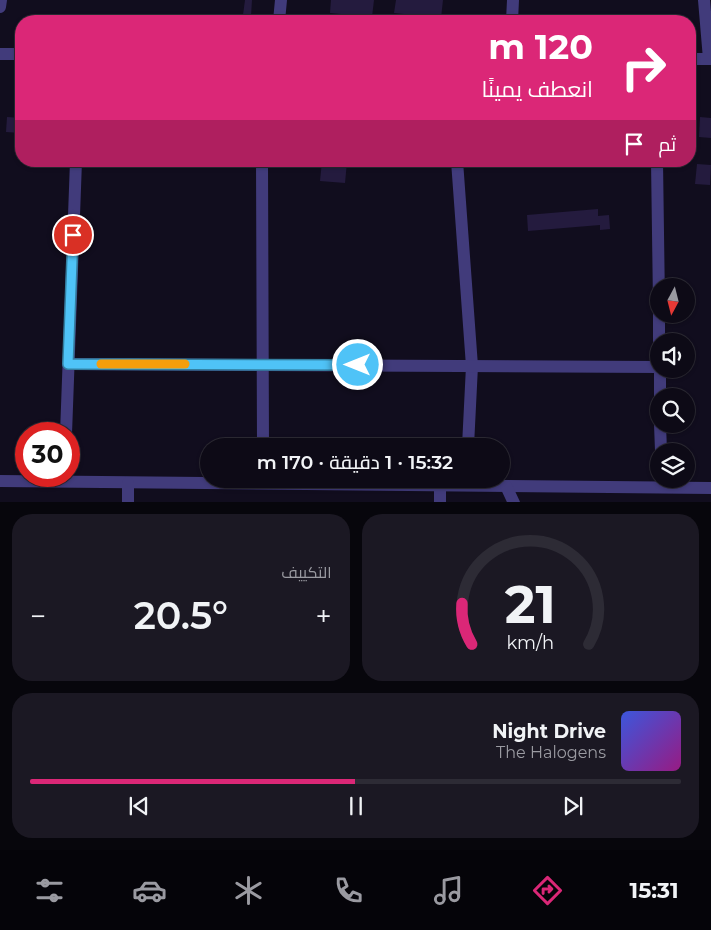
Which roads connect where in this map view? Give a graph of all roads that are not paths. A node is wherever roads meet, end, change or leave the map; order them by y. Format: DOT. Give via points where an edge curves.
graph roads {
  1 [pos="1,0"];
  2 [pos="281,0"];
  3 [pos="513,0"];
  4 [pos="704,0"];
  5 [pos="0,7"];
  6 [pos="280,15"];
  7 [pos="512,15"];
  8 [pos="0,54"];
  9 [pos="15,54"];
  10 [pos="696,58"];
  11 [pos="710,59"];
  12 [pos="76,167"];
  13 [pos="262,167"];
  14 [pos="457,167"];
  15 [pos="657,167"];
  16 [pos="659,278"];
  17 [pos="68,364"];
  18 [pos="262,365"];
  19 [pos="472,366"];
  20 [pos="650,368"];
  21 [pos="66,422"];
  22 [pos="263,438"];
  23 [pos="468,438"];
  24 [pos="80,480"];
  25 [pos="0,481"];
  26 [pos="15,481"];
  27 [pos="200,482"];
  28 [pos="128,483"];
  29 [pos="650,483"];
  30 [pos="510,486"];
  31 [pos="695,486"];
  32 [pos="440,488"];
  33 [pos="507,488"];
  34 [pos="711,488"];
  35 [pos="128,502"];
  36 [pos="440,502"];
  37 [pos="514,502"];
  1 -- 5 [label="street"];
  2 -- 6 [label="street"];
  3 -- 7 [label="street"];
  4 -- 11 [label="street"];
  8 -- 9 [label="street"];
  10 -- 11 [label="street"];
  12 -- 17 [label="street"];
  13 -- 18 [label="street"];
  14 -- 19 [label="street"];
  15 -- 16 [label="street"];
  17 -- 18 [label="street"];
  17 -- 21 [label="street"];
  18 -- 19 [label="street"];
  18 -- 22 [label="street"];
  19 -- 20 [label="street"];
  19 -- 23 [label="street"];
  24 -- 28 [label="street"];
  25 -- 26 [label="street"];
  27 -- 28 [label="street"];
  28 -- 35 [label="street"];
  29 -- 30 [label="street"];
  31 -- 34 [label="street"];
  32 -- 36 [label="street"];
  33 -- 37 [label="street"];
}
